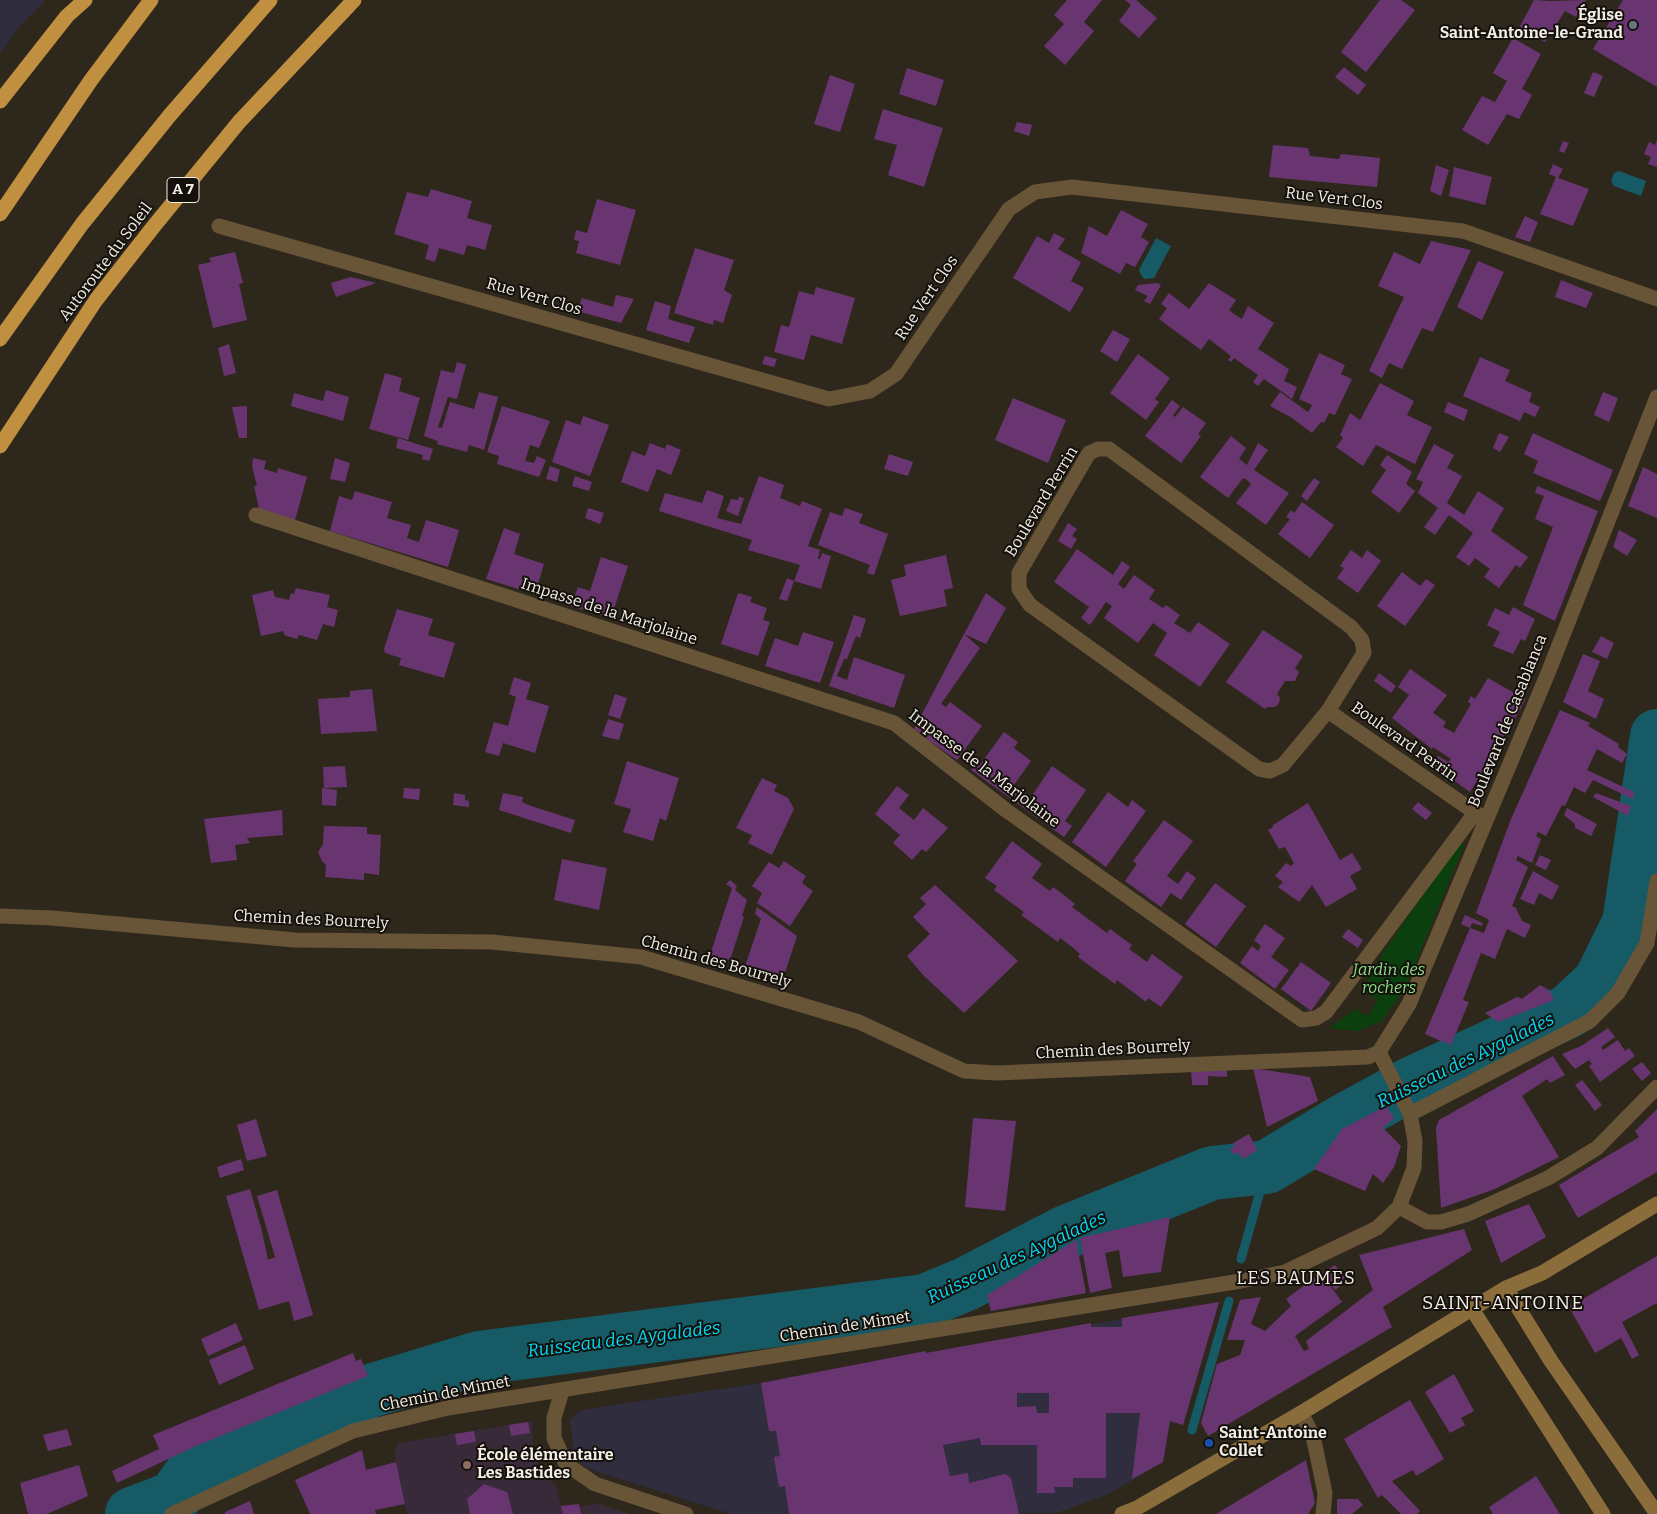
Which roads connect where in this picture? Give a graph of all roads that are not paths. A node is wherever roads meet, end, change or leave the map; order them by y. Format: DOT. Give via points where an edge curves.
graph roads {
  1 [pos="85,0"];
  2 [pos="151,0"];
  3 [pos="270,0"];
  4 [pos="354,0"];
  5 [pos="0,101"];
  6 [pos="0,214"];
  7 [pos="219,226"];
  8 [pos="1657,299"];
  9 [pos="0,339"];
  10 [pos="1657,397"];
  11 [pos="0,446"];
  12 [pos="256,515"];
  13 [pos="1328,711"];
  14 [pos="1481,816"];
  15 [pos="1657,881"];
  16 [pos="0,916"];
  17 [pos="1379,1052"];
  18 [pos="1657,1087"];
  19 [pos="1410,1114"];
  20 [pos="1657,1204"];
  21 [pos="1399,1207"];
  22 [pos="1506,1288"];
  23 [pos="1472,1309"];
  24 [pos="562,1391"];
  25 [pos="1301,1413"];
  26 [pos="172,1514"];
  27 [pos="686,1514"];
  28 [pos="1122,1514"];
  29 [pos="1324,1514"];
  30 [pos="1603,1514"];
  31 [pos="1657,1514"];
  1 -- 5 [label="highway" via="67,16"];
  2 -- 6 [label="highway" via="91,80"];
  3 -- 9 [label="highway" via="170,115 82,224"];
  4 -- 11 [label="highway, Autoroute du Soleil / A 7" via="239,122 154,226 96,300"];
  7 -- 8 [label="street, Rue Vert Clos" via="829,399 870,391 896,374 1008,209 1035,192 1072,187 1463,231"];
  10 -- 14 [label="street, Boulevard de Casablanca" via="1548,673"];
  12 -- 14 [label="street, Impasse de la Marjolaine" via="894,723 1007,810 1302,1020 1316,1018 1326,1012"];
  13 -- 13 [label="street, Boulevard Perrin" via="1283,765 1270,771 1259,769 1030,605 1019,590 1019,573 1089,453 1109,449 1351,627 1362,640 1364,653"];
  13 -- 14 [label="street, Boulevard Perrin"];
  14 -- 17 [label="street, Boulevard de Casablanca" via="1410,1004"];
  15 -- 19 [label="street" via="1647,943 1618,992 1590,1021"];
  16 -- 17 [label="street, Chemin des Bourrely" via="295,940 492,942 641,957 860,1022 964,1071 997,1073 1368,1056"];
  17 -- 19 [label="street"];
  18 -- 21 [label="street" via="1597,1148 1548,1178 1468,1214 1441,1222 1427,1222"];
  19 -- 21 [label="street" via="1415,1141 1414,1168"];
  20 -- 22 [label="main road" via="1542,1273"];
  21 -- 24 [label="street, Chemin de Mimet" via="1377,1228 1292,1268 1241,1281"];
  22 -- 23 [label="main road"];
  22 -- 31 [label="main road" via="1551,1361"];
  23 -- 25 [label="main road"];
  23 -- 30 [label="main road"];
  24 -- 26 [label="street, Chemin de Mimet" via="448,1408 353,1431"];
  24 -- 27 [label="street" via="554,1418 554,1438 566,1464 595,1484"];
  25 -- 28 [label="main road"];
  25 -- 29 [label="street" via="1313,1436 1325,1493"];
}
